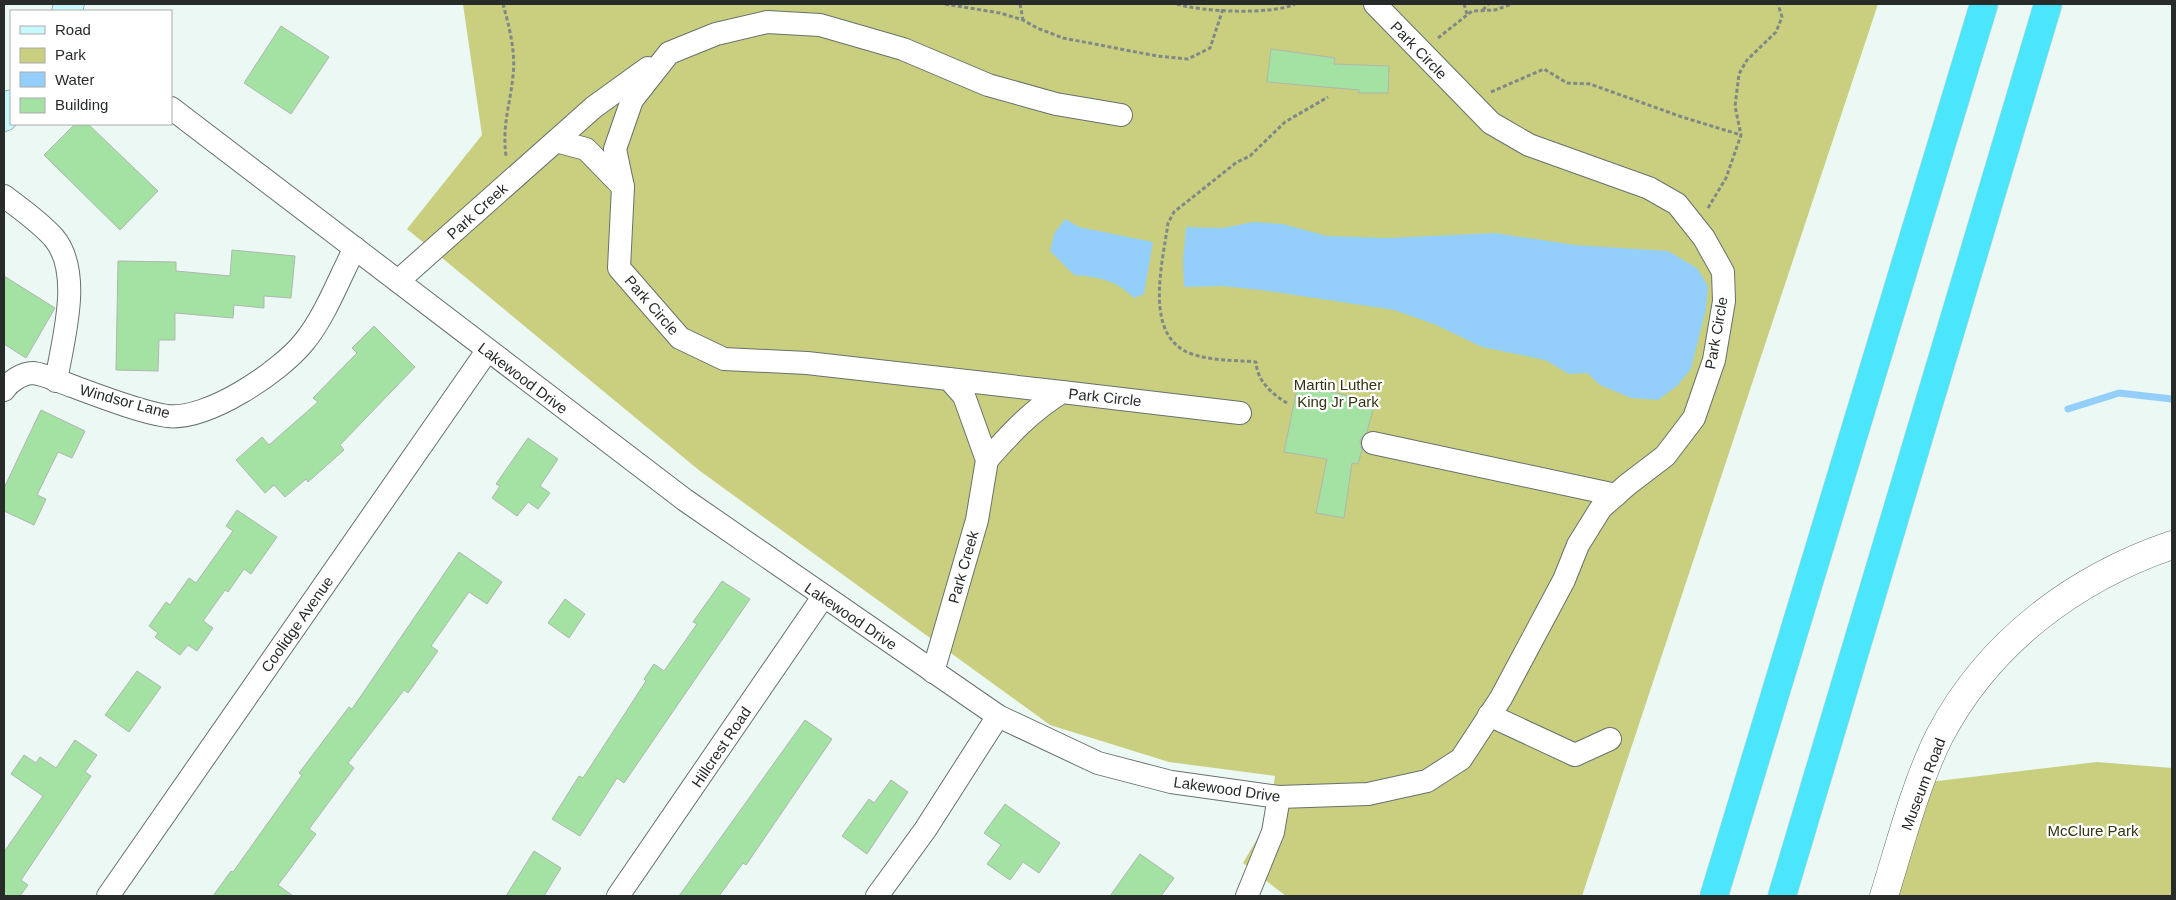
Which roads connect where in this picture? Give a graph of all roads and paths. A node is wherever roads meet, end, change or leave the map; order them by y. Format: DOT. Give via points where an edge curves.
graph roads {
  1 [pos="503,4"];
  2 [pos="945,4"];
  3 [pos="1020,4"];
  4 [pos="1177,4"];
  5 [pos="1295,4"];
  6 [pos="1375,4"];
  7 [pos="1464,4"];
  8 [pos="1488,4"];
  9 [pos="1512,4"];
  10 [pos="1778,4"];
  11 [pos="1984,4"];
  12 [pos="2048,4"];
  13 [pos="1223,9"];
  14 [pos="1482,10"];
  15 [pos="1467,14"];
  16 [pos="1023,20"];
  17 [pos="669,53"];
  18 [pos="1422,53"];
  19 [pos="1328,97"];
  20 [pos="1468,101"];
  21 [pos="10,106"];
  22 [pos="172,109"];
  23 [pos="1121,114"];
  24 [pos="4,117"];
  25 [pos="1741,135"];
  26 [pos="556,141"];
  27 [pos="511,181"];
  28 [pos="623,187"];
  29 [pos="4,196"];
  30 [pos="1704,238"];
  31 [pos="355,248"];
  32 [pos="398,281"];
  33 [pos="487,351"];
  34 [pos="949,379"];
  35 [pos="56,380"];
  36 [pos="4,390"];
  37 [pos="1062,392"];
  38 [pos="1287,404"];
  39 [pos="1240,413"];
  40 [pos="1372,443"];
  41 [pos="987,460"];
  42 [pos="1616,494"];
  43 [pos="2172,545"];
  44 [pos="823,597"];
  45 [pos="933,672"];
  46 [pos="1490,715"];
  47 [pos="998,716"];
  48 [pos="1610,739"];
  49 [pos="1279,798"];
  50 [pos="108,896"];
  51 [pos="618,896"];
  52 [pos="877,896"];
  53 [pos="1247,896"];
  54 [pos="1714,896"];
  55 [pos="1782,896"];
  56 [pos="1884,896"];
  1 -- 27 [label="path" via="510,30 514,75 505,112 504,141"];
  2 -- 16 [label="path"];
  3 -- 16 [label="path"];
  4 -- 13 [label="path" via="1188,8"];
  5 -- 13 [label="path" via="1284,10"];
  6 -- 18 [label="street, Park Circle"];
  7 -- 15 [label="path"];
  8 -- 14 [label="path"];
  9 -- 14 [label="path" via="1495,10"];
  10 -- 25 [label="path" via="1782,17 1776,32 1747,60 1738,74 1735,106"];
  11 -- 54 [label="highway"];
  12 -- 55 [label="highway"];
  13 -- 16 [label="path" via="1210,48 1188,59 1063,38"];
  14 -- 15 [label="path"];
  15 -- 18 [label="path"];
  17 -- 23 [label="street, Park Circle" via="716,34 767,22 820,26 903,49 988,85 1056,104"];
  17 -- 26 [label="street, Park Creek" via="594,107"];
  17 -- 28 [label="street, Park Circle" via="632,100 615,149"];
  18 -- 20 [label="street, Park Circle"];
  19 -- 38 [label="path" via="1285,122 1250,156 1174,212 1168,223 1159,308 1162,325 1169,337 1190,354 1221,361 1256,362 1256,372 1269,390"];
  20 -- 25 [label="path" via="1544,70 1567,83 1590,84"];
  20 -- 30 [label="street, Park Circle" via="1491,123 1529,145 1649,188 1677,204"];
  21 -- 24 [label="main road"];
  22 -- 31 [label="street, Lakewood Drive"];
  25 -- 30 [label="path" via="1726,178 1708,204"];
  26 -- 27 [label="street, Park Creek"];
  26 -- 28 [label="street" via="586,149"];
  27 -- 32 [label="street, Park Creek"];
  28 -- 34 [label="street, Park Circle" via="619,268 680,338 724,359 807,363"];
  29 -- 35 [label="street" via="54,238 69,269 70,286"];
  30 -- 42 [label="street, Park Circle" via="1723,272 1724,301 1714,360 1694,418 1665,456"];
  31 -- 32 [label="street, Lakewood Drive"];
  31 -- 35 [label="street, Windsor Lane" via="304,342 275,369 236,394 198,412 168,416"];
  32 -- 33 [label="street, Lakewood Drive"];
  33 -- 44 [label="street, Lakewood Drive" via="685,500"];
  33 -- 50 [label="street, Coolidge Avenue"];
  34 -- 37 [label="street"];
  34 -- 41 [label="street" via="964,396"];
  35 -- 36 [label="street, Windsor Lane" via="32,373 19,377"];
  37 -- 39 [label="street, Park Circle"];
  37 -- 41 [label="street, Park Circle" via="1017,425"];
  40 -- 42 [label="street"];
  41 -- 45 [label="street, Park Creek" via="977,520"];
  42 -- 46 [label="street, Park Circle" via="1601,508 1578,545 1564,580"];
  43 -- 56 [label="street, Museum Road" via="2141,556 2089,582 2029,623 1979,675 1940,735 1914,802"];
  44 -- 45 [label="street, Lakewood Drive"];
  44 -- 51 [label="street, Hillcrest Road"];
  45 -- 47 [label="street, Lakewood Drive"];
  46 -- 48 [label="street" via="1575,755"];
  46 -- 49 [label="street, Lakewood Drive" via="1461,759 1427,781 1368,794"];
  47 -- 49 [label="street, Lakewood Drive" via="1098,763 1172,782"];
  47 -- 52 [label="street" via="926,830"];
  49 -- 53 [label="street" via="1273,832"];
}
